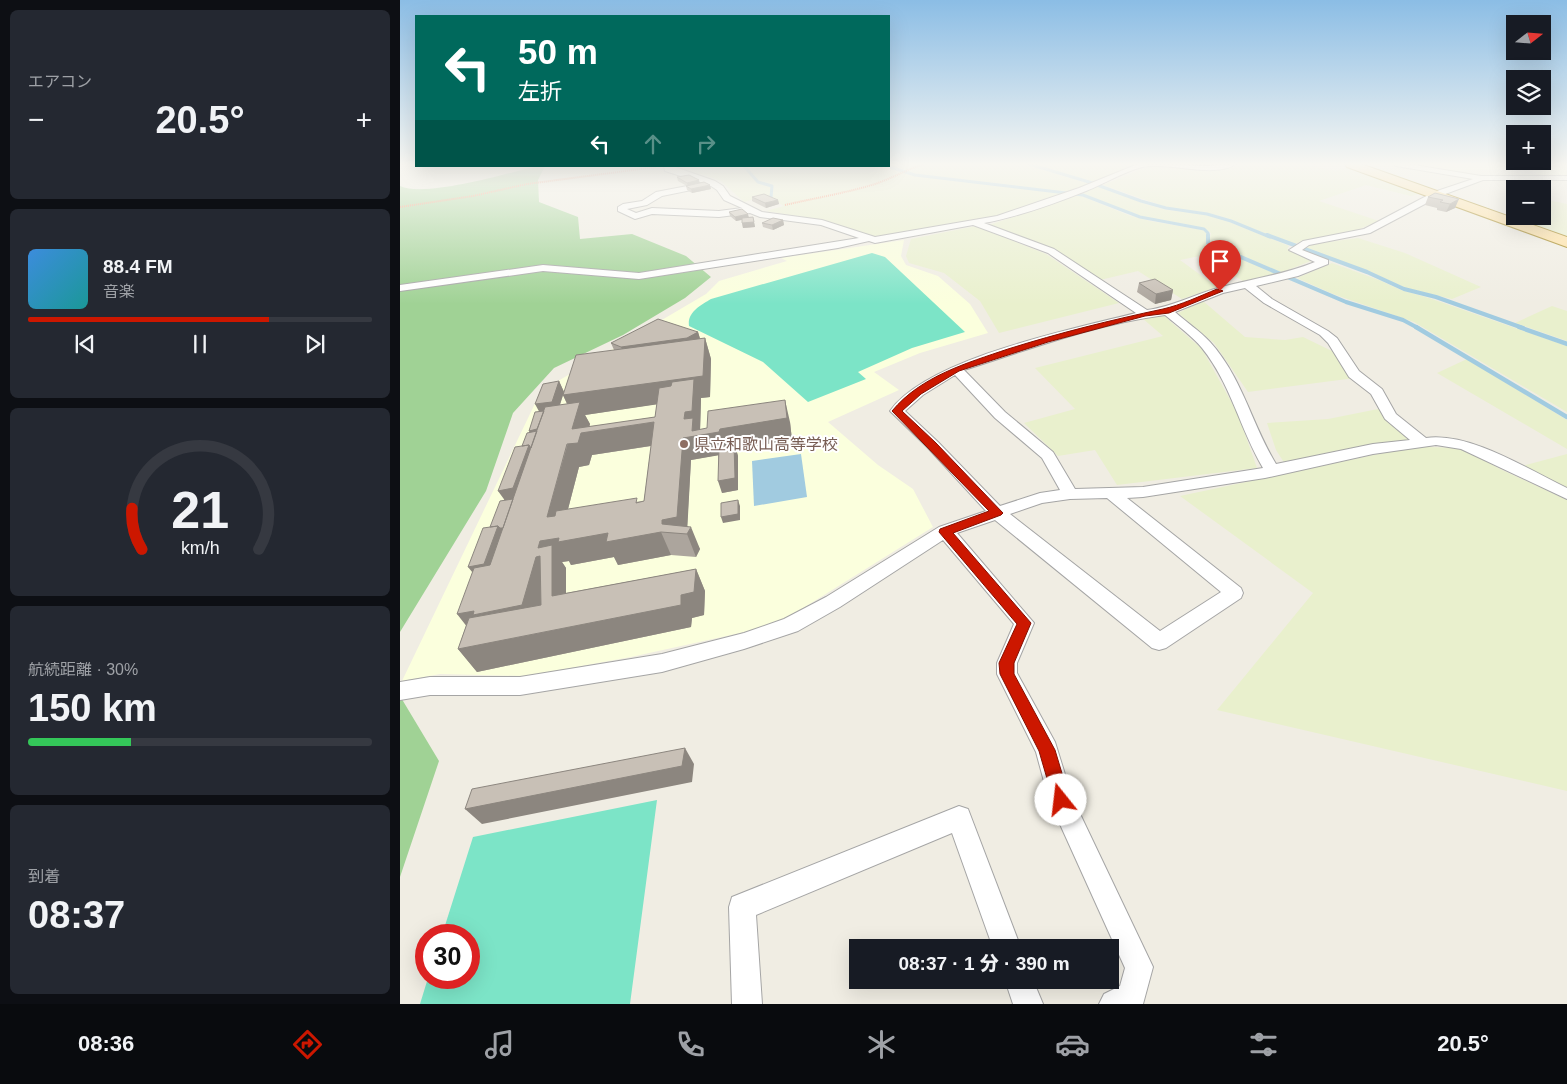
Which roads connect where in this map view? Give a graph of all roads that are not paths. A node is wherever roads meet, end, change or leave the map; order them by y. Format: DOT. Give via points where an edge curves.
graph roads {
  1 [pos="624,211"];
  2 [pos="747,211"];
  3 [pos="756,211"];
  4 [pos="1023,211"];
  5 [pos="1405,211"];
  6 [pos="1483,211"];
  7 [pos="975,223"];
  8 [pos="866,239"];
  9 [pos="1567,242"];
  10 [pos="1248,286"];
  11 [pos="400,288"];
  12 [pos="1166,311"];
  13 [pos="1144,314"];
  14 [pos="956,369"];
  15 [pos="1423,443"];
  16 [pos="1272,470"];
  17 [pos="1110,492"];
  18 [pos="1070,494"];
  19 [pos="1567,494"];
  20 [pos="997,513"];
  21 [pos="945,532"];
  22 [pos="400,691"];
  23 [pos="1004,939"];
  24 [pos="1022,989"];
  25 [pos="748,1004"];
  26 [pos="1028,1004"];
  27 [pos="1114,1004"];
  1 -- 2 [label="street" via="634,216 652,211 719,214"];
  3 -- 8 [label="street" via="769,217 822,223"];
  4 -- 7 [label="street"];
  5 -- 10 [label="street" via="1367,231 1306,243 1294,250 1324,262"];
  6 -- 9 [label="main road"];
  7 -- 8 [label="street" via="892,238"];
  7 -- 13 [label="street" via="1050,251"];
  8 -- 11 [label="street" via="639,276 543,268"];
  10 -- 12 [label="street" via="1220,291"];
  10 -- 15 [label="street" via="1324,332 1354,374 1377,392 1390,416"];
  12 -- 13 [label="street"];
  12 -- 16 [label="street" via="1206,345 1228,378 1257,446"];
  13 -- 14 [label="street" via="1045,340"];
  14 -- 18 [label="street" via="1000,415 1048,455"];
  14 -- 20 [label="street" via="918,392 897,411"];
  15 -- 16 [label="street" via="1374,449"];
  15 -- 19 [label="street" via="1436,441 1465,445"];
  16 -- 17 [label="street" via="1265,474 1204,484 1143,492"];
  17 -- 18 [label="street"];
  17 -- 20 [label="street" via="1234,593 1159,642"];
  18 -- 20 [label="street" via="1040,498"];
  20 -- 21 [label="street"];
  21 -- 22 [label="street" via="791,625 744,641 662,663 520,686 430,686"];
  21 -- 27 [label="street" via="1024,623 1006,663 1007,674 1047,750 1061,800 1139,967 1132,995"];
  23 -- 25 [label="street" via="959,818 742,907"];
  24 -- 26 [label="street"];
}
